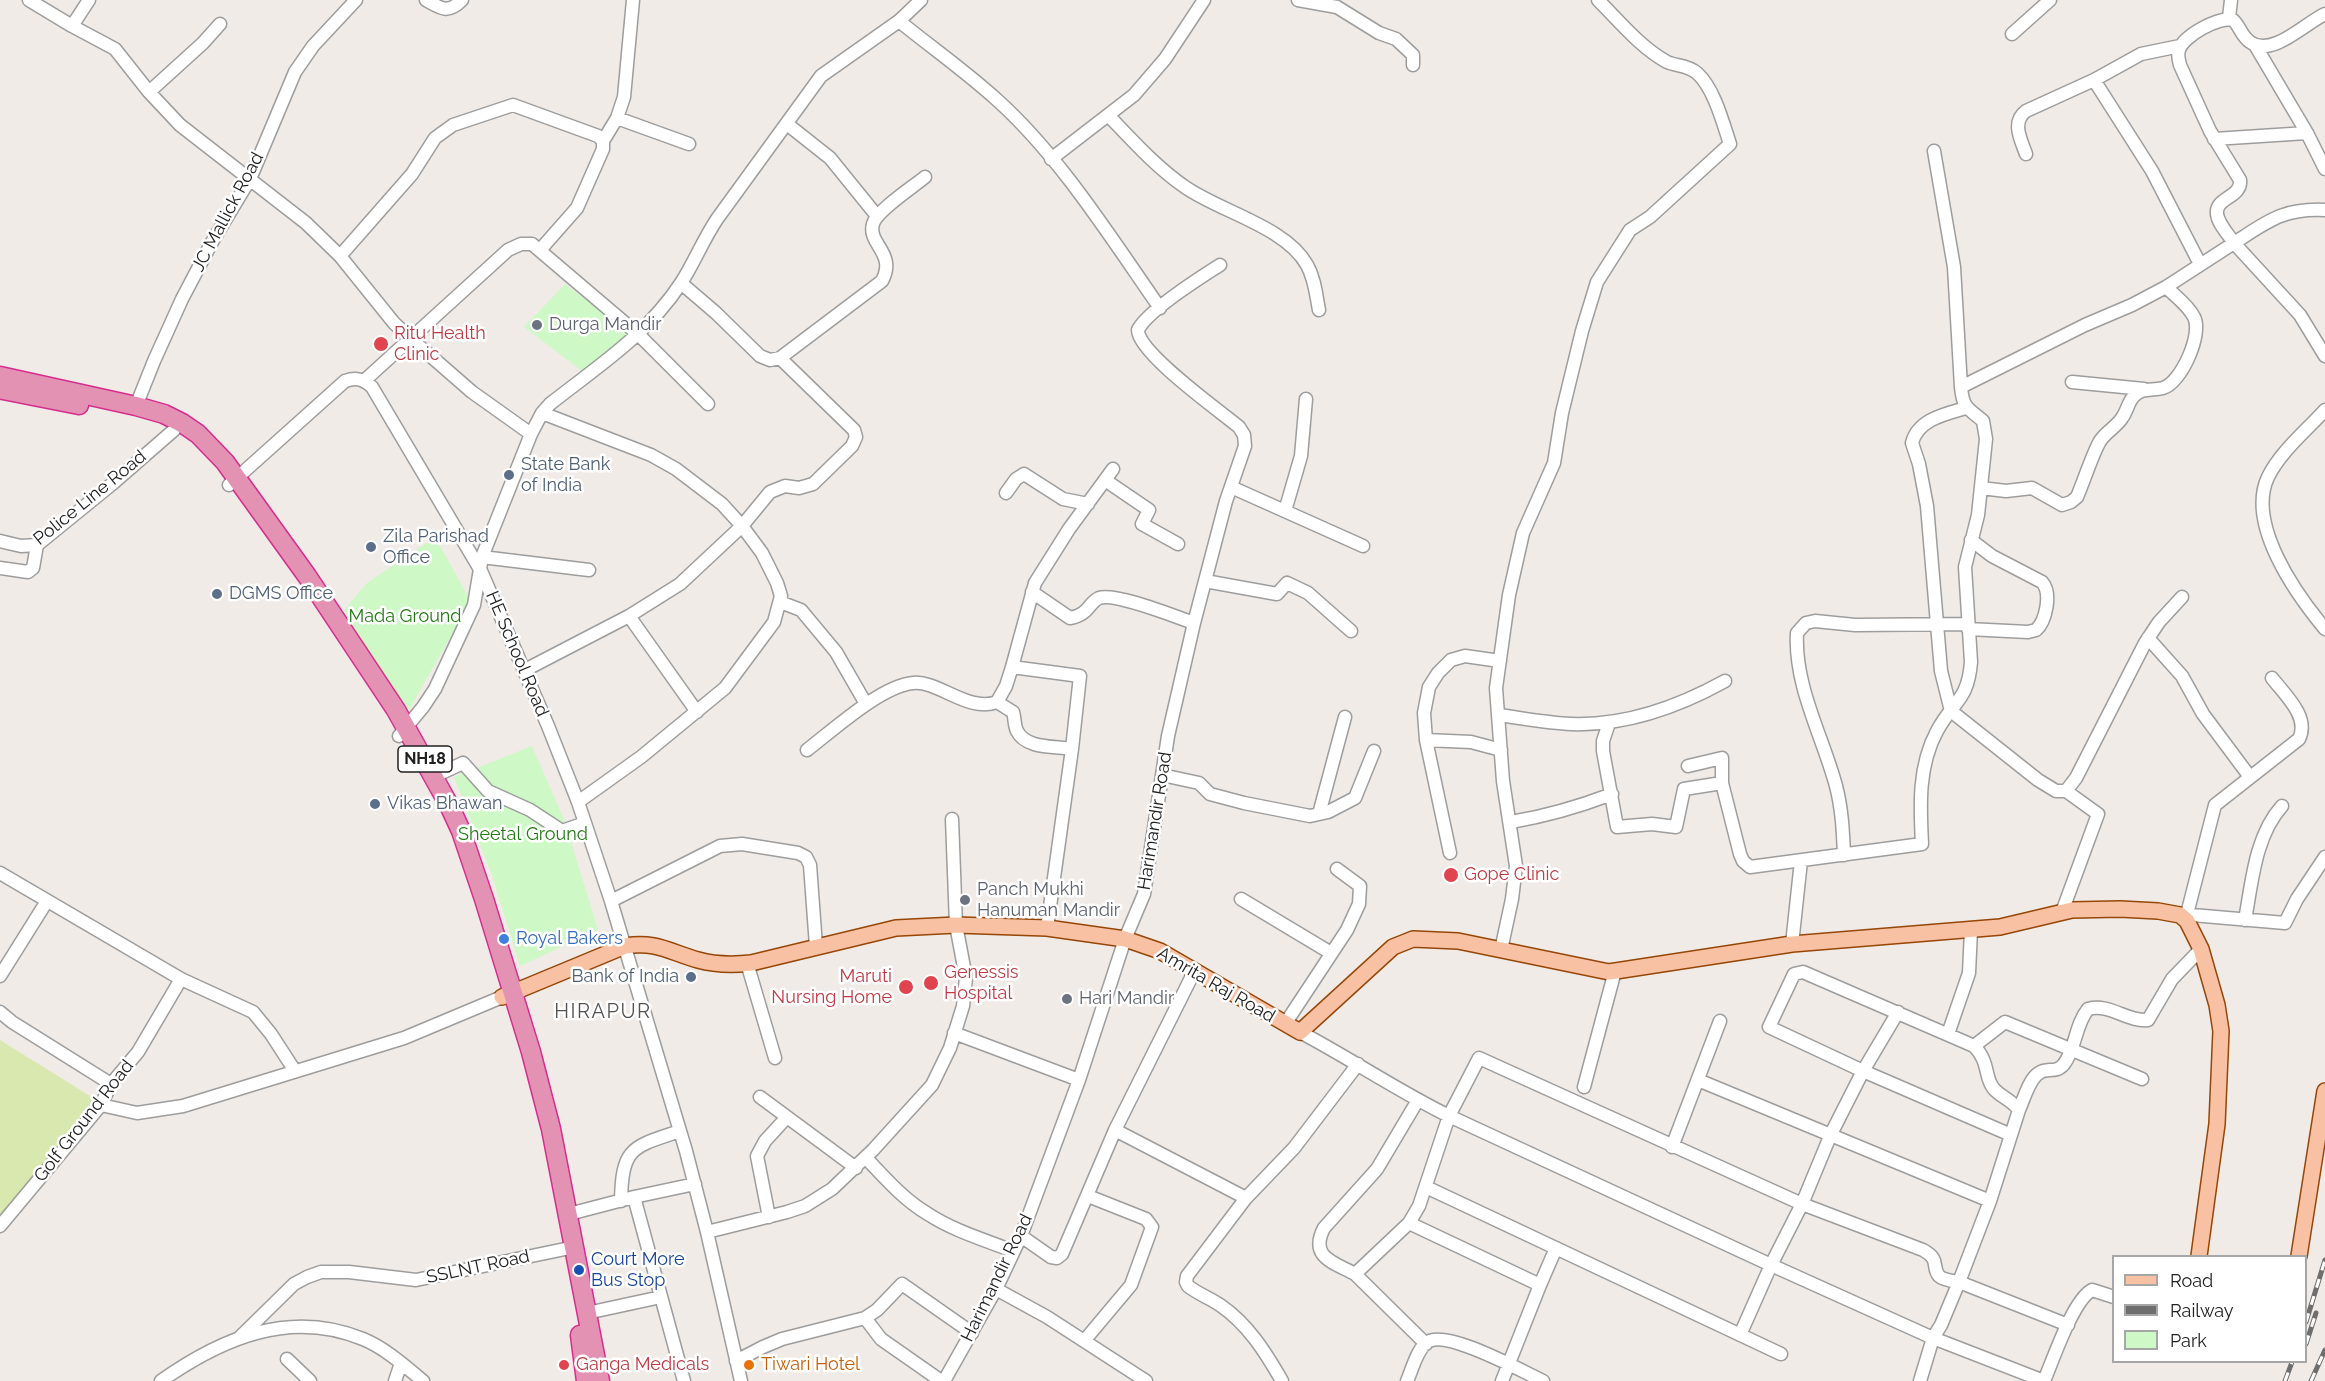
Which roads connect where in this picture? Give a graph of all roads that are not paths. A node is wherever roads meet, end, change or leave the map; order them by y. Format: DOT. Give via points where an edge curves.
graph roads {
  1 [pos="29,0"];
  2 [pos="89,0"];
  3 [pos="356,0"];
  4 [pos="426,0"];
  5 [pos="462,0"];
  6 [pos="633,0"];
  7 [pos="921,0"];
  8 [pos="1204,0"];
  9 [pos="1298,0"];
  10 [pos="1598,0"];
  11 [pos="2050,0"];
  12 [pos="2231,0"];
  13 [pos="2325,14"];
  14 [pos="2229,18"];
  15 [pos="899,21"];
  16 [pos="220,24"];
  17 [pos="72,26"];
  18 [pos="2012,34"];
  19 [pos="2255,45"];
  20 [pos="2180,46"];
  21 [pos="1413,65"];
  22 [pos="2094,80"];
  23 [pos="149,92"];
  24 [pos="1107,116"];
  25 [pos="617,118"];
  26 [pos="787,124"];
  27 [pos="2307,133"];
  28 [pos="2214,139"];
  29 [pos="603,141"];
  30 [pos="689,144"];
  31 [pos="1935,152"];
  32 [pos="2026,154"];
  33 [pos="1051,159"];
  34 [pos="2325,170"];
  35 [pos="925,177"];
  36 [pos="250,179"];
  37 [pos="2325,210"];
  38 [pos="877,216"];
  39 [pos="2235,243"];
  40 [pos="540,250"];
  41 [pos="340,256"];
  42 [pos="2200,264"];
  43 [pos="1220,265"];
  44 [pos="681,283"];
  45 [pos="2166,286"];
  46 [pos="1160,308"];
  47 [pos="1319,310"];
  48 [pos="639,335"];
  49 [pos="410,338"];
  50 [pos="2325,356"];
  51 [pos="780,358"];
  52 [pos="0,376"];
  53 [pos="365,380"];
  54 [pos="2073,382"];
  55 [pos="1961,387"];
  56 [pos="0,389"];
  57 [pos="2144,389"];
  58 [pos="1306,399"];
  59 [pos="708,404"];
  60 [pos="136,406"];
  61 [pos="1966,408"];
  62 [pos="2325,410"];
  63 [pos="542,413"];
  64 [pos="174,429"];
  65 [pos="531,434"];
  66 [pos="1113,469"];
  67 [pos="1105,480"];
  68 [pos="233,482"];
  69 [pos="1231,487"];
  70 [pos="1981,488"];
  71 [pos="1006,493"];
  72 [pos="1088,504"];
  73 [pos="1285,511"];
  74 [pos="742,526"];
  75 [pos="1971,540"];
  76 [pos="0,541"];
  77 [pos="1178,544"];
  78 [pos="37,545"];
  79 [pos="1363,546"];
  80 [pos="482,557"];
  81 [pos="0,568"];
  82 [pos="589,570"];
  83 [pos="481,571"];
  84 [pos="1204,581"];
  85 [pos="1032,592"];
  86 [pos="2182,597"];
  87 [pos="780,602"];
  88 [pos="629,616"];
  89 [pos="1194,623"];
  90 [pos="1937,624"];
  91 [pos="1968,627"];
  92 [pos="2325,629"];
  93 [pos="1351,631"];
  94 [pos="2148,638"];
  95 [pos="1500,661"];
  96 [pos="1012,667"];
  97 [pos="525,670"];
  98 [pos="2272,678"];
  99 [pos="1725,681"];
  100 [pos="997,702"];
  101 [pos="866,704"];
  102 [pos="1951,711"];
  103 [pos="697,712"];
  104 [pos="1498,715"];
  105 [pos="1345,717"];
  106 [pos="1609,723"];
  107 [pos="403,732"];
  108 [pos="1426,740"];
  109 [pos="1072,749"];
  110 [pos="807,750"];
  111 [pos="1501,750"];
  112 [pos="1374,751"];
  113 [pos="1688,766"];
  114 [pos="435,776"];
  115 [pos="1162,776"];
  116 [pos="2250,777"];
  117 [pos="1722,783"];
  118 [pos="2066,791"];
  119 [pos="1612,794"];
  120 [pos="578,802"];
  121 [pos="2282,806"];
  122 [pos="1319,814"];
  123 [pos="952,819"];
  124 [pos="1511,822"];
  125 [pos="585,823"];
  126 [pos="1450,853"];
  127 [pos="1844,855"];
  128 [pos="2325,857"];
  129 [pos="1801,861"];
  130 [pos="1337,869"];
  131 [pos="0,873"];
  132 [pos="1241,899"];
  133 [pos="47,901"];
  134 [pos="611,901"];
  135 [pos="2062,912"];
  136 [pos="2169,913"];
  137 [pos="2187,914"];
  138 [pos="2245,920"];
  139 [pos="956,926"];
  140 [pos="1047,928"];
  141 [pos="1971,930"];
  142 [pos="1125,939"];
  143 [pos="1792,944"];
  144 [pos="625,946"];
  145 [pos="816,946"];
  146 [pos="2201,949"];
  147 [pos="1501,950"];
  148 [pos="1331,953"];
  149 [pos="747,963"];
  150 [pos="1195,969"];
  151 [pos="1614,971"];
  152 [pos="0,976"];
  153 [pos="181,979"];
  154 [pos="507,995"];
  155 [pos="0,1012"];
  156 [pos="1898,1012"];
  157 [pos="1720,1021"];
  158 [pos="1285,1024"];
  159 [pos="1300,1032"];
  160 [pos="954,1033"];
  161 [pos="1948,1034"];
  162 [pos="1974,1046"];
  163 [pos="2070,1049"];
  164 [pos="774,1058"];
  165 [pos="1358,1064"];
  166 [pos="295,1071"];
  167 [pos="1863,1071"];
  168 [pos="2142,1079"];
  169 [pos="1079,1080"];
  170 [pos="1698,1080"];
  171 [pos="111,1084"];
  172 [pos="1584,1087"];
  173 [pos="2325,1091"];
  174 [pos="760,1097"];
  175 [pos="1418,1100"];
  176 [pos="101,1105"];
  177 [pos="2019,1110"];
  178 [pos="1449,1116"];
  179 [pos="787,1117"];
  180 [pos="1115,1130"];
  181 [pos="680,1131"];
  182 [pos="1831,1134"];
  183 [pos="2011,1135"];
  184 [pos="1672,1147"];
  185 [pos="866,1158"];
  186 [pos="856,1168"];
  187 [pos="695,1184"];
  188 [pos="1426,1187"];
  189 [pos="1088,1196"];
  190 [pos="1246,1198"];
  191 [pos="627,1199"];
  192 [pos="1990,1201"];
  193 [pos="1802,1204"];
  194 [pos="569,1214"];
  195 [pos="769,1217"];
  196 [pos="1409,1223"];
  197 [pos="0,1226"];
  198 [pos="707,1232"];
  199 [pos="1021,1236"];
  200 [pos="570,1246"];
  201 [pos="1556,1248"];
  202 [pos="1013,1251"];
  203 [pos="2199,1255"];
  204 [pos="2299,1255"];
  205 [pos="1771,1266"];
  206 [pos="1355,1274"];
  207 [pos="1959,1282"];
  208 [pos="1540,1285"];
  209 [pos="996,1289"];
  210 [pos="2112,1296"];
  211 [pos="662,1297"];
  212 [pos="587,1313"];
  213 [pos="865,1318"];
  214 [pos="2068,1325"];
  215 [pos="972,1333"];
  216 [pos="1740,1335"];
  217 [pos="1933,1338"];
  218 [pos="238,1340"];
  219 [pos="1084,1341"];
  220 [pos="1426,1344"];
  221 [pos="1781,1354"];
  222 [pos="287,1359"];
  223 [pos="736,1361"];
  224 [pos="401,1363"];
  225 [pos="1508,1365"];
  226 [pos="161,1381"];
  227 [pos="310,1381"];
  228 [pos="395,1381"];
  229 [pos="423,1381"];
  230 [pos="586,1381"];
  231 [pos="600,1381"];
  232 [pos="684,1381"];
  233 [pos="741,1381"];
  234 [pos="943,1381"];
  235 [pos="1146,1381"];
  236 [pos="1282,1381"];
  237 [pos="1407,1381"];
  238 [pos="1502,1381"];
  239 [pos="1543,1381"];
  240 [pos="1920,1381"];
  241 [pos="2044,1381"];
  1 -- 17 [label="street"];
  2 -- 17 [label="street"];
  3 -- 36 [label="street, JC Mallick Road" via="303,58"];
  4 -- 5 [label="street" via="446,9 454,8"];
  6 -- 25 [label="street" via="624,97"];
  7 -- 15 [label="street"];
  8 -- 24 [label="street" via="1165,59 1134,95"];
  9 -- 21 [label="street" via="1337,7 1396,39 1413,55"];
  10 -- 95 [label="street" via="1645,47 1668,63 1697,73 1716,102 1730,144 1650,218 1630,230 1598,282 1562,413 1554,463 1523,533"];
  11 -- 18 [label="street"];
  12 -- 14 [label="street"];
  13 -- 19 [label="street" via="2272,45"];
  14 -- 19 [label="street"];
  14 -- 20 [label="street" via="2195,32"];
  15 -- 26 [label="street" via="821,76"];
  15 -- 33 [label="street" via="996,99"];
  16 -- 23 [label="street"];
  17 -- 23 [label="street" via="115,49"];
  19 -- 27 [label="street"];
  20 -- 22 [label="street" via="2141,54"];
  20 -- 28 [label="street" via="2180,65"];
  22 -- 32 [label="street" via="2022,114 2018,135"];
  22 -- 42 [label="street" via="2152,171"];
  23 -- 36 [label="street" via="185,129"];
  24 -- 33 [label="street"];
  24 -- 47 [label="street" via="1185,187 1290,244 1308,267"];
  25 -- 29 [label="street"];
  25 -- 30 [label="street"];
  26 -- 38 [label="street" via="830,158"];
  26 -- 44 [label="street" via="701,242"];
  27 -- 28 [label="street"];
  27 -- 34 [label="street"];
  28 -- 39 [label="street" via="2241,184 2217,209 2219,220"];
  29 -- 40 [label="street" via="583,199"];
  29 -- 41 [label="street" via="513,105 453,125 435,138 412,174"];
  31 -- 55 [label="street" via="1954,267"];
  33 -- 46 [label="street"];
  35 -- 38 [label="street"];
  36 -- 41 [label="street"];
  36 -- 60 [label="street, JC Mallick Road" via="182,299"];
  37 -- 39 [label="street" via="2280,214"];
  38 -- 51 [label="street" via="872,225 873,235 887,262 882,281"];
  39 -- 42 [label="street"];
  39 -- 50 [label="street" via="2300,315"];
  40 -- 48 [label="street"];
  40 -- 49 [label="street" via="531,244 520,244 508,250"];
  41 -- 49 [label="street"];
  42 -- 45 [label="street"];
  43 -- 46 [label="street"];
  44 -- 48 [label="street"];
  44 -- 51 [label="street" via="760,356"];
  45 -- 55 [label="street"];
  45 -- 57 [label="street" via="2195,318 2198,328 2195,342 2170,384"];
  46 -- 69 [label="street, Harimandir Road" via="1140,326 1138,336 1182,382 1244,435 1245,446"];
  48 -- 59 [label="street"];
  48 -- 63 [label="street"];
  49 -- 53 [label="street"];
  49 -- 65 [label="street" via="472,392"];
  51 -- 74 [label="street" via="854,430 856,437 852,446 813,484 799,488 784,486 770,492"];
  52 -- 60 [label="highway, NH18"];
  53 -- 68 [label="street" via="345,381"];
  53 -- 83 [label="street, HE School Road"];
  54 -- 57 [label="street"];
  55 -- 61 [label="street"];
  56 -- 64 [label="highway, NH18" via="138,417"];
  57 -- 70 [label="street" via="2130,400 2122,419 2102,438 2077,497 2071,502 2062,505 2032,488"];
  58 -- 73 [label="street" via="1301,456"];
  60 -- 68 [label="highway, NH18" via="182,423 212,447"];
  61 -- 70 [label="street" via="1984,424"];
  61 -- 90 [label="street" via="1929,421 1912,443 1927,507"];
  62 -- 92 [label="street" via="2280,458 2269,476 2262,507 2286,577"];
  63 -- 65 [label="street"];
  63 -- 74 [label="street" via="664,462 722,504"];
  64 -- 68 [label="highway, NH18" via="202,450"];
  64 -- 78 [label="street, Police Line Road"];
  65 -- 80 [label="street"];
  66 -- 67 [label="street"];
  67 -- 72 [label="street"];
  67 -- 77 [label="street" via="1149,510 1142,524"];
  68 -- 107 [label="highway, NH18" via="307,576"];
  69 -- 73 [label="street"];
  69 -- 84 [label="street, Harimandir Road"];
  70 -- 75 [label="street"];
  71 -- 72 [label="street" via="1024,474 1063,499"];
  72 -- 85 [label="street"];
  73 -- 79 [label="street"];
  74 -- 87 [label="street" via="777,583"];
  74 -- 88 [label="street" via="680,584"];
  75 -- 91 [label="street" via="1965,567"];
  75 -- 91 [label="street" via="1992,556 2042,582 2046,595 2043,620 2036,630"];
  76 -- 78 [label="street, Police Line Road"];
  78 -- 81 [label="street" via="33,568 28,573"];
  80 -- 82 [label="street"];
  80 -- 83 [label="street"];
  83 -- 97 [label="street, HE School Road"];
  83 -- 107 [label="street" via="474,605 461,635 435,688"];
  84 -- 89 [label="street, Harimandir Road"];
  84 -- 93 [label="street" via="1277,594 1287,583 1308,593"];
  85 -- 89 [label="street" via="1070,618 1079,617 1097,599 1106,596"];
  85 -- 96 [label="street"];
  86 -- 94 [label="street"];
  87 -- 101 [label="street" via="801,610 836,652"];
  87 -- 103 [label="street" via="774,622 733,679"];
  88 -- 97 [label="street"];
  88 -- 103 [label="street"];
  89 -- 115 [label="street, Harimandir Road"];
  90 -- 91 [label="street"];
  90 -- 102 [label="street" via="1941,671"];
  90 -- 127 [label="street" via="1855,625 1815,621 1806,623 1797,633 1809,704 1843,815"];
  91 -- 102 [label="street" via="1970,677"];
  94 -- 116 [label="street" via="2182,675 2203,714"];
  94 -- 118 [label="street"];
  95 -- 104 [label="street"];
  95 -- 108 [label="street" via="1465,656 1451,660 1438,672 1429,687 1424,713"];
  96 -- 100 [label="street"];
  96 -- 109 [label="street" via="1080,676"];
  97 -- 120 [label="street, HE School Road"];
  98 -- 116 [label="street" via="2298,713 2302,733"];
  99 -- 106 [label="street" via="1669,706"];
  100 -- 101 [label="street" via="974,703 913,683"];
  100 -- 109 [label="street" via="1013,712 1022,738"];
  101 -- 110 [label="street"];
  102 -- 118 [label="street" via="2038,780 2056,791"];
  102 -- 127 [label="street" via="1936,731 1927,753 1920,806 1922,844"];
  103 -- 120 [label="street"];
  104 -- 106 [label="street" via="1570,724"];
  104 -- 111 [label="street"];
  105 -- 122 [label="street"];
  106 -- 119 [label="street" via="1603,751"];
  107 -- 114 [label="highway, NH18"];
  107 -- 154 [label="highway, NH18" via="457,849"];
  108 -- 111 [label="street" via="1471,742"];
  108 -- 126 [label="street"];
  109 -- 140 [label="street"];
  111 -- 124 [label="street"];
  112 -- 122 [label="street" via="1355,798"];
  113 -- 117 [label="street" via="1722,758"];
  114 -- 125 [label="street" via="463,763 488,790 562,831"];
  114 -- 154 [label="highway, NH18" via="470,857"];
  115 -- 122 [label="street" via="1199,783 1210,794 1244,803 1310,816"];
  115 -- 142 [label="street, Harimandir Road" via="1144,894"];
  116 -- 137 [label="street" via="2215,805"];
  117 -- 119 [label="street" via="1684,789 1676,826 1617,827"];
  117 -- 129 [label="street" via="1746,865 1755,868"];
  118 -- 135 [label="street" via="2097,814"];
  119 -- 124 [label="street" via="1546,817"];
  120 -- 125 [label="street, HE School Road"];
  121 -- 138 [label="street" via="2266,828"];
  123 -- 139 [label="street"];
  124 -- 147 [label="street" via="1516,866"];
  125 -- 134 [label="street, HE School Road"];
  127 -- 129 [label="street"];
  128 -- 138 [label="street" via="2285,923"];
  129 -- 143 [label="street"];
  130 -- 148 [label="street" via="1360,886 1359,904"];
  131 -- 133 [label="street"];
  132 -- 148 [label="street"];
  133 -- 152 [label="street"];
  133 -- 153 [label="street"];
  134 -- 144 [label="street, HE School Road"];
  134 -- 145 [label="street" via="720,846 742,844 798,853 806,857 810,866"];
  135 -- 136 [label="main road" via="2120,909"];
  135 -- 141 [label="main road" via="2013,925"];
  136 -- 137 [label="street"];
  136 -- 146 [label="main road" via="2187,921"];
  137 -- 138 [label="street"];
  139 -- 140 [label="main road, Amrita Raj Road"];
  139 -- 145 [label="main road, Amrita Raj Road" via="896,928"];
  139 -- 160 [label="street" via="966,978 963,1006"];
  140 -- 142 [label="main road, Amrita Raj Road"];
  141 -- 143 [label="main road"];
  141 -- 161 [label="street" via="1969,973"];
  142 -- 150 [label="main road, Amrita Raj Road"];
  142 -- 169 [label="street, Harimandir Road"];
  143 -- 151 [label="main road"];
  144 -- 149 [label="main road, Amrita Raj Road" via="647,943 708,962"];
  144 -- 154 [label="main road, Amrita Raj Road"];
  144 -- 181 [label="street, HE School Road"];
  145 -- 149 [label="main road, Amrita Raj Road"];
  146 -- 163 [label="street" via="2172,979 2148,1020 2104,1008 2088,1009"];
  146 -- 203 [label="main road" via="2217,1005 2221,1041 2217,1124"];
  147 -- 151 [label="main road"];
  147 -- 159 [label="main road" via="1447,940 1405,941 1393,947"];
  148 -- 158 [label="street"];
  149 -- 164 [label="street"];
  150 -- 158 [label="main road, Amrita Raj Road"];
  150 -- 180 [label="street"];
  151 -- 172 [label="street"];
  153 -- 166 [label="street" via="254,1012"];
  153 -- 171 [label="street, Golf Ground Road" via="138,1052"];
  154 -- 166 [label="street" via="404,1038"];
  154 -- 194 [label="highway, NH18" via="541,1090"];
  154 -- 200 [label="highway, NH18"];
  155 -- 171 [label="street"];
  156 -- 161 [label="street"];
  156 -- 167 [label="street"];
  156 -- 167 [label="street" via="1803,972 1794,974 1768,1027"];
  157 -- 170 [label="street"];
  158 -- 159 [label="main road, Amrita Raj Road"];
  159 -- 165 [label="street"];
  160 -- 169 [label="street"];
  160 -- 185 [label="street" via="933,1085"];
  161 -- 162 [label="street"];
  162 -- 163 [label="street" via="2005,1022"];
  162 -- 177 [label="street" via="1985,1061 1994,1090 2013,1101"];
  163 -- 168 [label="street"];
  163 -- 177 [label="street" via="2058,1070 2044,1070 2034,1077"];
  165 -- 175 [label="street"];
  165 -- 190 [label="street" via="1294,1148"];
  166 -- 176 [label="street" via="183,1106 137,1113"];
  167 -- 182 [label="street"];
  167 -- 183 [label="street"];
  169 -- 199 [label="street, Harimandir Road"];
  170 -- 182 [label="street"];
  170 -- 184 [label="street"];
  171 -- 176 [label="street, Golf Ground Road"];
  173 -- 204 [label="main road"];
  174 -- 179 [label="street"];
  175 -- 178 [label="street"];
  175 -- 206 [label="street" via="1377,1169 1318,1238 1323,1256"];
  176 -- 197 [label="street, Golf Ground Road"];
  177 -- 183 [label="street"];
  178 -- 184 [label="street" via="1479,1058"];
  178 -- 188 [label="street"];
  178 -- 205 [label="street"];
  179 -- 186 [label="street"];
  179 -- 195 [label="street" via="757,1155"];
  180 -- 189 [label="street"];
  180 -- 190 [label="street"];
  181 -- 187 [label="street, HE School Road"];
  181 -- 191 [label="street" via="638,1145 629,1154 621,1179"];
  182 -- 192 [label="street"];
  182 -- 193 [label="street"];
  183 -- 192 [label="street"];
  184 -- 193 [label="street"];
  185 -- 186 [label="street"];
  185 -- 202 [label="street" via="927,1215"];
  186 -- 195 [label="street" via="812,1202"];
  187 -- 191 [label="street"];
  187 -- 198 [label="street, HE School Road"];
  188 -- 196 [label="street"];
  188 -- 201 [label="street"];
  189 -- 199 [label="street" via="1057,1258 1044,1254"];
  189 -- 219 [label="street" via="1146,1219 1152,1227 1131,1285"];
  190 -- 236 [label="street" via="1186,1282 1237,1318"];
  191 -- 194 [label="street"];
  191 -- 211 [label="street"];
  192 -- 207 [label="street"];
  193 -- 205 [label="street"];
  193 -- 207 [label="street" via="1923,1250 1933,1257 1941,1278"];
  194 -- 200 [label="highway, NH18"];
  195 -- 198 [label="street"];
  196 -- 206 [label="street"];
  196 -- 208 [label="street"];
  198 -- 223 [label="street, HE School Road"];
  199 -- 202 [label="street, Harimandir Road"];
  200 -- 212 [label="highway, NH18"];
  200 -- 218 [label="street, SSLNT Road" via="416,1280 321,1272 294,1284"];
  200 -- 230 [label="highway, NH18"];
  201 -- 208 [label="street"];
  201 -- 216 [label="street"];
  202 -- 209 [label="street, Harimandir Road"];
  205 -- 216 [label="street"];
  205 -- 217 [label="street"];
  206 -- 220 [label="street"];
  207 -- 214 [label="street"];
  207 -- 217 [label="street"];
  208 -- 225 [label="street"];
  209 -- 215 [label="street, Harimandir Road"];
  209 -- 219 [label="street"];
  210 -- 214 [label="street" via="2092,1290 2085,1294"];
  211 -- 212 [label="street"];
  211 -- 232 [label="street"];
  212 -- 231 [label="highway, NH18"];
  213 -- 215 [label="street" via="902,1284"];
  213 -- 223 [label="street" via="782,1339"];
  213 -- 234 [label="street" via="880,1339"];
  214 -- 241 [label="street"];
  215 -- 234 [label="street, Harimandir Road"];
  216 -- 221 [label="street"];
  217 -- 240 [label="street"];
  217 -- 241 [label="street"];
  218 -- 224 [label="street" via="282,1327 326,1327 365,1339"];
  218 -- 226 [label="street" via="193,1359"];
  219 -- 235 [label="street"];
  220 -- 225 [label="street" via="1434,1339 1451,1341"];
  220 -- 237 [label="street"];
  222 -- 227 [label="street"];
  223 -- 233 [label="street, HE School Road"];
  224 -- 228 [label="street"];
  224 -- 229 [label="street"];
  225 -- 238 [label="street"];
  225 -- 239 [label="street"];
}
